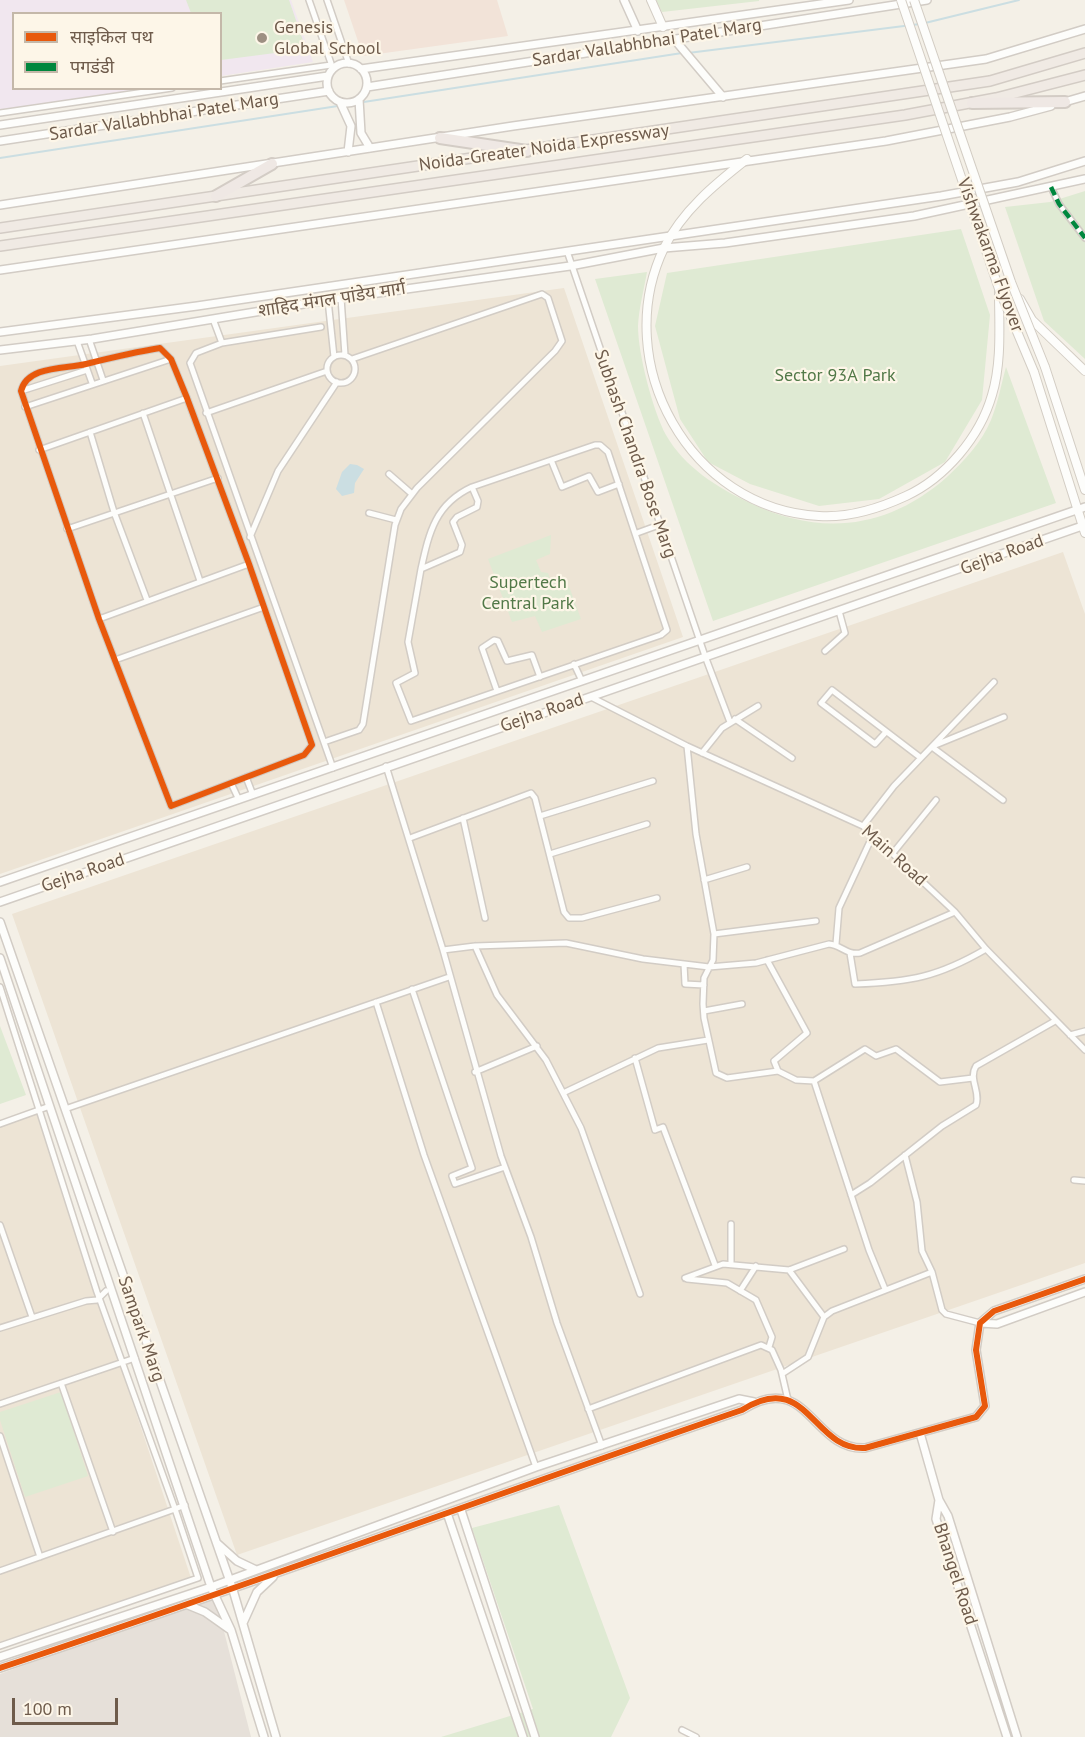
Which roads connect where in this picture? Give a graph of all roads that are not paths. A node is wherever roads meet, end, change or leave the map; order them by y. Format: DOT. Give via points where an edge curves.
graph roads {
  1 [pos="309,0"];
  2 [pos="327,0"];
  3 [pos="624,0"];
  4 [pos="651,0"];
  5 [pos="849,0"];
  6 [pos="901,0"];
  7 [pos="914,0"];
  8 [pos="927,0"];
  9 [pos="663,27"];
  10 [pos="1085,29"];
  11 [pos="638,32"];
  12 [pos="674,39"];
  13 [pos="507,40"];
  14 [pos="508,49"];
  15 [pos="1085,53"];
  16 [pos="349,64"];
  17 [pos="332,67"];
  18 [pos="361,69"];
  19 [pos="1085,75"];
  20 [pos="328,76"];
  21 [pos="222,81"];
  22 [pos="366,87"];
  23 [pos="157,90"];
  24 [pos="329,91"];
  25 [pos="1085,96"];
  26 [pos="723,97"];
  27 [pos="359,99"];
  28 [pos="340,102"];
  29 [pos="972,102"];
  30 [pos="1065,102"];
  31 [pos="0,113"];
  32 [pos="0,125"];
  33 [pos="440,138"];
  34 [pos="0,141"];
  35 [pos="370,148"];
  36 [pos="527,151"];
  37 [pos="348,152"];
  38 [pos="747,159"];
  39 [pos="1085,160"];
  40 [pos="272,164"];
  41 [pos="1085,179"];
  42 [pos="1017,182"];
  43 [pos="1051,187"];
  44 [pos="1021,194"];
  45 [pos="216,196"];
  46 [pos="0,205"];
  47 [pos="0,228"];
  48 [pos="672,234"];
  49 [pos="1085,238"];
  50 [pos="0,246"];
  51 [pos="664,248"];
  52 [pos="567,251"];
  53 [pos="570,266"];
  54 [pos="0,270"];
  55 [pos="1011,282"];
  56 [pos="999,289"];
  57 [pos="341,298"];
  58 [pos="328,300"];
  59 [pos="213,319"];
  60 [pos="321,327"];
  61 [pos="342,328"];
  62 [pos="330,330"];
  63 [pos="0,332"];
  64 [pos="89,339"];
  65 [pos="77,341"];
  66 [pos="222,343"];
  67 [pos="0,350"];
  68 [pos="345,355"];
  69 [pos="334,357"];
  70 [pos="171,358"];
  71 [pos="352,359"];
  72 [pos="96,361"];
  73 [pos="86,367"];
  74 [pos="327,370"];
  75 [pos="1085,371"];
  76 [pos="102,380"];
  77 [pos="337,382"];
  78 [pos="92,383"];
  79 [pos="21,391"];
  80 [pos="187,398"];
  81 [pos="25,407"];
  82 [pos="143,413"];
  83 [pos="206,413"];
  84 [pos="90,432"];
  85 [pos="39,450"];
  86 [pos="551,460"];
  87 [pos="389,474"];
  88 [pos="218,478"];
  89 [pos="619,484"];
  90 [pos="472,487"];
  91 [pos="1085,490"];
  92 [pos="170,494"];
  93 [pos="412,494"];
  94 [pos="1081,508"];
  95 [pos="114,512"];
  96 [pos="369,513"];
  97 [pos="396,520"];
  98 [pos="659,525"];
  99 [pos="1084,528"];
  100 [pos="67,529"];
  101 [pos="637,533"];
  102 [pos="250,537"];
  103 [pos="249,564"];
  104 [pos="421,569"];
  105 [pos="200,581"];
  106 [pos="147,600"];
  107 [pos="264,607"];
  108 [pos="839,611"];
  109 [pos="99,619"];
  110 [pos="700,640"];
  111 [pos="825,651"];
  112 [pos="705,656"];
  113 [pos="115,660"];
  114 [pos="574,664"];
  115 [pos="540,677"];
  116 [pos="582,681"];
  117 [pos="994,682"];
  118 [pos="497,691"];
  119 [pos="591,696"];
  120 [pos="758,706"];
  121 [pos="1004,717"];
  122 [pos="732,720"];
  123 [pos="886,732"];
  124 [pos="324,742"];
  125 [pos="687,746"];
  126 [pos="932,747"];
  127 [pos="702,753"];
  128 [pos="792,758"];
  129 [pos="921,758"];
  130 [pos="386,766"];
  131 [pos="333,768"];
  132 [pos="246,777"];
  133 [pos="653,781"];
  134 [pos="231,783"];
  135 [pos="253,795"];
  136 [pos="239,800"];
  137 [pos="936,800"];
  138 [pos="1003,800"];
  139 [pos="540,816"];
  140 [pos="463,818"];
  141 [pos="647,824"];
  142 [pos="863,826"];
  143 [pos="873,835"];
  144 [pos="410,838"];
  145 [pos="893,853"];
  146 [pos="550,854"];
  147 [pos="747,867"];
  148 [pos="704,880"];
  149 [pos="0,882"];
  150 [pos="657,898"];
  151 [pos="0,903"];
  152 [pos="955,912"];
  153 [pos="485,918"];
  154 [pos="816,921"];
  155 [pos="0,922"];
  156 [pos="714,934"];
  157 [pos="836,944"];
  158 [pos="475,946"];
  159 [pos="986,949"];
  160 [pos="443,950"];
  161 [pos="850,953"];
  162 [pos="0,958"];
  163 [pos="768,960"];
  164 [pos="684,964"];
  165 [pos="709,967"];
  166 [pos="449,977"];
  167 [pos="704,985"];
  168 [pos="0,987"];
  169 [pos="412,990"];
  170 [pos="376,1002"];
  171 [pos="742,1004"];
  172 [pos="704,1011"];
  173 [pos="1055,1021"];
  174 [pos="1085,1031"];
  175 [pos="1070,1035"];
  176 [pos="708,1040"];
  177 [pos="537,1046"];
  178 [pos="1085,1050"];
  179 [pos="635,1058"];
  180 [pos="778,1071"];
  181 [pos="476,1072"];
  182 [pos="973,1078"];
  183 [pos="814,1081"];
  184 [pos="563,1093"];
  185 [pos="50,1106"];
  186 [pos="65,1109"];
  187 [pos="40,1110"];
  188 [pos="0,1124"];
  189 [pos="905,1155"];
  190 [pos="505,1167"];
  191 [pos="1074,1180"];
  192 [pos="1085,1180"];
  193 [pos="851,1195"];
  194 [pos="731,1224"];
  195 [pos="0,1225"];
  196 [pos="844,1249"];
  197 [pos="731,1264"];
  198 [pos="715,1266"];
  199 [pos="756,1266"];
  200 [pos="789,1270"];
  201 [pos="932,1272"];
  202 [pos="1085,1279"];
  203 [pos="885,1289"];
  204 [pos="109,1290"];
  205 [pos="740,1291"];
  206 [pos="97,1292"];
  207 [pos="1085,1292"];
  208 [pos="640,1294"];
  209 [pos="100,1299"];
  210 [pos="86,1301"];
  211 [pos="32,1317"];
  212 [pos="824,1317"];
  213 [pos="980,1323"];
  214 [pos="0,1328"];
  215 [pos="769,1347"];
  216 [pos="135,1358"];
  217 [pos="122,1363"];
  218 [pos="782,1374"];
  219 [pos="61,1383"];
  220 [pos="788,1400"];
  221 [pos="754,1402"];
  222 [pos="0,1404"];
  223 [pos="588,1409"];
  224 [pos="920,1433"];
  225 [pos="0,1436"];
  226 [pos="602,1446"];
  227 [pos="589,1451"];
  228 [pos="592,1462"];
  229 [pos="536,1467"];
  230 [pos="518,1474"];
  231 [pos="523,1486"];
  232 [pos="939,1500"];
  233 [pos="185,1505"];
  234 [pos="174,1509"];
  235 [pos="461,1510"];
  236 [pos="447,1513"];
  237 [pos="113,1532"];
  238 [pos="953,1538"];
  239 [pos="943,1541"];
  240 [pos="216,1542"];
  241 [pos="40,1557"];
  242 [pos="256,1570"];
  243 [pos="0,1571"];
  244 [pos="275,1575"];
  245 [pos="229,1580"];
  246 [pos="211,1587"];
  247 [pos="233,1590"];
  248 [pos="215,1596"];
  249 [pos="188,1605"];
  250 [pos="243,1623"];
  251 [pos="231,1630"];
  252 [pos="989,1644"];
  253 [pos="0,1646"];
  254 [pos="978,1647"];
  255 [pos="0,1657"];
  256 [pos="0,1668"];
  257 [pos="682,1730"];
  258 [pos="264,1737"];
  259 [pos="276,1737"];
  260 [pos="524,1737"];
  261 [pos="535,1737"];
  262 [pos="696,1737"];
  263 [pos="1007,1737"];
  264 [pos="1017,1737"];
  1 -- 17 [label="street"];
  2 -- 16 [label="street"];
  3 -- 11 [label="street"];
  4 -- 9 [label="main road"];
  5 -- 9 [label="street, Sardar Vallabhbhai Patel Marg"];
  6 -- 56 [label="main road, Vishwakarma Flyover, bridge"];
  7 -- 55 [label="main road, Vishwakarma Flyover, bridge"];
  8 -- 12 [label="street, Sardar Vallabhbhai Patel Marg"];
  9 -- 11 [label="street, Sardar Vallabhbhai Patel Marg"];
  10 -- 26 [label="street" via="986,59"];
  11 -- 14 [label="street, Sardar Vallabhbhai Patel Marg"];
  12 -- 22 [label="street, Sardar Vallabhbhai Patel Marg"];
  12 -- 26 [label="street"];
  13 -- 14 [label="street"];
  14 -- 18 [label="street, Sardar Vallabhbhai Patel Marg"];
  15 -- 36 [label="highway, Noida-Greater Noida Expressway" via="990,81"];
  16 -- 17 [label="street"];
  16 -- 18 [label="street"];
  17 -- 20 [label="street"];
  17 -- 21 [label="street"];
  18 -- 22 [label="street"];
  19 -- 29 [label="highway, Noida-Greater Noida Expressway"];
  20 -- 24 [label="street"];
  20 -- 32 [label="street, Sardar Vallabhbhai Patel Marg"];
  22 -- 27 [label="street"];
  23 -- 31 [label="street"];
  24 -- 28 [label="street"];
  24 -- 34 [label="street, Sardar Vallabhbhai Patel Marg"];
  25 -- 30 [label="street"];
  26 -- 33 [label="street"];
  27 -- 28 [label="street"];
  27 -- 35 [label="street" via="361,133"];
  28 -- 37 [label="street" via="351,126"];
  29 -- 30 [label="highway"];
  29 -- 50 [label="highway, Noida-Greater Noida Expressway" via="905,115"];
  30 -- 38 [label="street" via="886,141"];
  33 -- 35 [label="street"];
  33 -- 36 [label="highway"];
  35 -- 37 [label="street"];
  36 -- 45 [label="highway, Noida-Greater Noida Expressway"];
  37 -- 40 [label="street"];
  38 -- 48 [label="main road" via="708,190"];
  38 -- 54 [label="street"];
  39 -- 42 [label="street"];
  40 -- 45 [label="highway"];
  40 -- 46 [label="street"];
  41 -- 43 [label="street, शाहिद मंगल पांडेय मार्ग"];
  42 -- 44 [label="street"];
  42 -- 48 [label="street"];
  43 -- 44 [label="street, शाहिद मंगल पांडेय मार्ग"];
  43 -- 49 [label="street"];
  44 -- 51 [label="street, शाहिद मंगल पांडेय मार्ग" via="914,216"];
  45 -- 47 [label="highway, Noida-Greater Noida Expressway"];
  48 -- 51 [label="main road"];
  48 -- 52 [label="street"];
  51 -- 53 [label="street, शाहिद मंगल पांडेय मार्ग"];
  51 -- 56 [label="main road" via="648,305 646,332 650,369 666,412 685,445 727,486 790,512 819,516 886,506 942,473 975,431 992,396 999,345"];
  52 -- 53 [label="street, Subhash Chandra Bose Marg"];
  52 -- 63 [label="street"];
  53 -- 57 [label="street, शाहिद मंगल पांडेय मार्ग"];
  53 -- 98 [label="street, Subhash Chandra Bose Marg"];
  55 -- 75 [label="main road, bridge" via="1032,320"];
  55 -- 91 [label="main road, Vishwakarma Flyover, bridge" via="1045,367"];
  56 -- 94 [label="main road, Vishwakarma Flyover, bridge" via="1034,372"];
  57 -- 58 [label="street, शाहिद मंगल पांडेय मार्ग"];
  57 -- 61 [label="street"];
  58 -- 59 [label="street, शाहिद मंगल पांडेय मार्ग"];
  58 -- 62 [label="street"];
  59 -- 64 [label="street, शाहिद मंगल पांडेय मार्ग"];
  59 -- 66 [label="street"];
  60 -- 66 [label="street"];
  61 -- 62 [label="street"];
  61 -- 68 [label="street"];
  62 -- 69 [label="street"];
  64 -- 65 [label="street, शाहिद मंगल पांडेय मार्ग"];
  64 -- 72 [label="street"];
  65 -- 67 [label="street, शाहिद मंगल पांडेय मार्ग"];
  65 -- 73 [label="street"];
  66 -- 83 [label="street" via="196,353 191,359"];
  68 -- 69 [label="street"];
  68 -- 71 [label="street"];
  69 -- 74 [label="street"];
  70 -- 72 [label="street" via="159,348"];
  70 -- 76 [label="street"];
  70 -- 80 [label="street"];
  71 -- 77 [label="street" via="354,375 349,381"];
  71 -- 93 [label="street" via="542,294 548,298 560,345"];
  72 -- 73 [label="street"];
  72 -- 76 [label="street"];
  73 -- 78 [label="street"];
  73 -- 79 [label="street"];
  73 -- 79 [label="street" via="63,365 42,372 24,384"];
  74 -- 77 [label="street"];
  74 -- 83 [label="street"];
  76 -- 78 [label="street"];
  77 -- 102 [label="street" via="278,471"];
  78 -- 81 [label="street"];
  79 -- 81 [label="street"];
  80 -- 82 [label="street"];
  80 -- 88 [label="street"];
  81 -- 85 [label="street"];
  82 -- 84 [label="street"];
  82 -- 92 [label="street"];
  83 -- 102 [label="street"];
  84 -- 85 [label="street"];
  84 -- 95 [label="street"];
  85 -- 100 [label="street"];
  86 -- 89 [label="street" via="600,445 608,452"];
  86 -- 89 [label="street" via="562,487 590,476 598,492"];
  86 -- 90 [label="street"];
  87 -- 93 [label="street"];
  88 -- 92 [label="street"];
  88 -- 103 [label="street"];
  89 -- 101 [label="street"];
  90 -- 104 [label="street" via="456,497 432,522"];
  90 -- 104 [label="street" via="477,507 453,522 462,545 460,552"];
  92 -- 95 [label="street"];
  92 -- 105 [label="street"];
  93 -- 97 [label="street"];
  94 -- 99 [label="main road, Vishwakarma Flyover"];
  94 -- 110 [label="street, Gejha Road"];
  95 -- 100 [label="street"];
  95 -- 106 [label="street"];
  96 -- 97 [label="street"];
  97 -- 124 [label="street" via="363,724 359,730"];
  98 -- 101 [label="street"];
  98 -- 110 [label="street, Subhash Chandra Bose Marg"];
  99 -- 108 [label="street, Gejha Road"];
  100 -- 109 [label="street"];
  101 -- 114 [label="street" via="667,630"];
  102 -- 124 [label="street"];
  103 -- 105 [label="street"];
  103 -- 107 [label="street"];
  104 -- 118 [label="street" via="408,642 415,673 396,683 408,718 414,722"];
  105 -- 106 [label="street"];
  106 -- 109 [label="street"];
  107 -- 113 [label="street"];
  107 -- 132 [label="street" via="312,745 304,755"];
  108 -- 111 [label="street" via="845,633"];
  108 -- 112 [label="street, Gejha Road"];
  109 -- 113 [label="street"];
  110 -- 112 [label="street, Subhash Chandra Bose Marg"];
  110 -- 116 [label="street, Gejha Road"];
  112 -- 119 [label="street, Gejha Road"];
  112 -- 122 [label="street, Subhash Chandra Bose Marg"];
  113 -- 134 [label="street" via="170,805"];
  114 -- 115 [label="street"];
  114 -- 116 [label="street"];
  115 -- 118 [label="street"];
  115 -- 118 [label="street" via="532,655 507,661 494,640 482,648"];
  116 -- 131 [label="street, Gejha Road"];
  117 -- 126 [label="street"];
  119 -- 125 [label="street, Main Road"];
  119 -- 130 [label="street, Gejha Road"];
  120 -- 122 [label="street"];
  121 -- 126 [label="street"];
  122 -- 127 [label="street" via="716,733"];
  122 -- 128 [label="street"];
  123 -- 123 [label="street" via="832,690 821,703 875,744"];
  123 -- 129 [label="street"];
  124 -- 131 [label="street"];
  125 -- 127 [label="street, Main Road"];
  125 -- 148 [label="street"];
  126 -- 129 [label="street"];
  126 -- 138 [label="street"];
  127 -- 142 [label="street, Main Road"];
  129 -- 142 [label="street"];
  130 -- 144 [label="street"];
  130 -- 151 [label="street, Gejha Road"];
  131 -- 135 [label="street, Gejha Road"];
  132 -- 134 [label="street"];
  132 -- 135 [label="street"];
  133 -- 139 [label="street"];
  134 -- 136 [label="street"];
  135 -- 136 [label="street, Gejha Road"];
  136 -- 149 [label="street, Gejha Road"];
  137 -- 145 [label="street"];
  139 -- 140 [label="street" via="534,795 527,793"];
  139 -- 146 [label="street"];
  140 -- 144 [label="street"];
  140 -- 153 [label="street"];
  141 -- 146 [label="street"];
  142 -- 143 [label="street, Main Road"];
  143 -- 145 [label="street, Main Road"];
  143 -- 157 [label="street" via="839,908"];
  144 -- 160 [label="street"];
  145 -- 152 [label="street, Main Road"];
  146 -- 150 [label="street" via="564,912 569,918"];
  147 -- 148 [label="street"];
  148 -- 156 [label="street"];
  152 -- 159 [label="street, Main Road"];
  152 -- 161 [label="street" via="860,953"];
  154 -- 156 [label="street"];
  155 -- 186 [label="street, Sampark Marg"];
  156 -- 165 [label="street"];
  157 -- 161 [label="street"];
  157 -- 163 [label="street"];
  158 -- 160 [label="street"];
  158 -- 164 [label="street" via="566,943"];
  158 -- 177 [label="street" via="497,995"];
  159 -- 161 [label="street" via="926,977 855,984"];
  159 -- 173 [label="street, Main Road"];
  160 -- 166 [label="street"];
  162 -- 185 [label="street, Sampark Marg"];
  163 -- 165 [label="street"];
  163 -- 180 [label="street" via="807,1033 774,1061"];
  164 -- 165 [label="street"];
  164 -- 167 [label="street" via="685,984"];
  165 -- 167 [label="street"];
  166 -- 169 [label="street"];
  166 -- 181 [label="street"];
  167 -- 172 [label="street"];
  168 -- 187 [label="street"];
  169 -- 170 [label="street"];
  169 -- 190 [label="street" via="472,1168 452,1176 455,1184"];
  170 -- 186 [label="street"];
  170 -- 229 [label="street" via="424,1155"];
  171 -- 172 [label="street"];
  172 -- 176 [label="street"];
  173 -- 175 [label="street, Main Road"];
  173 -- 182 [label="street" via="980,1063 973,1070"];
  174 -- 175 [label="street"];
  175 -- 178 [label="street, Main Road"];
  176 -- 179 [label="street" via="658,1048"];
  176 -- 180 [label="street" via="720,1076"];
  177 -- 181 [label="street"];
  177 -- 184 [label="street"];
  179 -- 184 [label="street"];
  179 -- 198 [label="street" via="655,1130 663,1127"];
  180 -- 183 [label="street" via="796,1080"];
  181 -- 190 [label="street"];
  182 -- 183 [label="street" via="940,1082 899,1050 876,1056 864,1049"];
  182 -- 189 [label="street" via="976,1105"];
  183 -- 193 [label="street"];
  184 -- 208 [label="street" via="581,1128"];
  185 -- 187 [label="street"];
  185 -- 204 [label="street, Sampark Marg"];
  186 -- 240 [label="street, Sampark Marg"];
  187 -- 188 [label="street"];
  187 -- 206 [label="street"];
  189 -- 193 [label="street"];
  189 -- 201 [label="street" via="917,1202 922,1251"];
  190 -- 223 [label="street"];
  191 -- 192 [label="street"];
  193 -- 203 [label="street"];
  194 -- 197 [label="street"];
  195 -- 211 [label="street"];
  196 -- 200 [label="street"];
  197 -- 198 [label="street"];
  197 -- 199 [label="street"];
  198 -- 205 [label="street" via="685,1278 727,1283"];
  199 -- 200 [label="street"];
  199 -- 205 [label="street"];
  200 -- 212 [label="street"];
  201 -- 203 [label="street"];
  201 -- 213 [label="street" via="943,1312"];
  202 -- 213 [label="street" via="994,1311"];
  203 -- 212 [label="street" via="840,1305"];
  204 -- 206 [label="street"];
  204 -- 209 [label="street"];
  204 -- 216 [label="street, Sampark Marg"];
  205 -- 215 [label="street" via="756,1300 772,1337"];
  206 -- 209 [label="street"];
  206 -- 210 [label="street"];
  207 -- 213 [label="street" via="997,1324"];
  209 -- 210 [label="street"];
  209 -- 217 [label="street"];
  210 -- 211 [label="street"];
  211 -- 214 [label="street"];
  212 -- 218 [label="street" via="808,1357"];
  213 -- 224 [label="street" via="976,1350 983,1411 976,1417"];
  215 -- 218 [label="street"];
  215 -- 223 [label="street" via="761,1345"];
  216 -- 217 [label="street"];
  216 -- 233 [label="street, Sampark Marg"];
  217 -- 219 [label="street"];
  217 -- 234 [label="street"];
  218 -- 220 [label="street"];
  219 -- 222 [label="street"];
  219 -- 237 [label="street"];
  220 -- 221 [label="street" via="769,1398"];
  220 -- 224 [label="street" via="852,1449"];
  221 -- 226 [label="street" via="739,1399"];
  221 -- 228 [label="street" via="742,1410"];
  223 -- 226 [label="street"];
  224 -- 232 [label="street, Bhangel Road"];
  225 -- 241 [label="street"];
  226 -- 227 [label="street"];
  227 -- 228 [label="street"];
  227 -- 229 [label="street"];
  228 -- 231 [label="street"];
  229 -- 230 [label="street"];
  230 -- 231 [label="street"];
  230 -- 242 [label="street"];
  231 -- 235 [label="street"];
  232 -- 238 [label="street, Bhangel Road"];
  232 -- 239 [label="street, Bhangel Road" via="936,1519"];
  233 -- 234 [label="street"];
  233 -- 246 [label="street, Sampark Marg"];
  234 -- 237 [label="street"];
  234 -- 253 [label="street" via="198,1578"];
  235 -- 236 [label="street"];
  235 -- 261 [label="street"];
  236 -- 244 [label="street"];
  236 -- 260 [label="street"];
  237 -- 241 [label="street"];
  238 -- 239 [label="street"];
  238 -- 252 [label="street, Bhangel Road"];
  239 -- 254 [label="street, Bhangel Road"];
  240 -- 242 [label="street" via="237,1561"];
  240 -- 245 [label="street, Sampark Marg"];
  241 -- 243 [label="street"];
  242 -- 245 [label="street"];
  244 -- 247 [label="street"];
  244 -- 250 [label="street" via="257,1592"];
  245 -- 246 [label="street"];
  245 -- 247 [label="street, Sampark Marg"];
  246 -- 248 [label="street, Sampark Marg"];
  246 -- 255 [label="street"];
  247 -- 248 [label="street"];
  247 -- 250 [label="street, Sampark Marg"];
  248 -- 249 [label="street"];
  248 -- 251 [label="street, Sampark Marg"];
  249 -- 251 [label="street"];
  249 -- 256 [label="street"];
  250 -- 259 [label="street, Sampark Marg"];
  251 -- 258 [label="street, Sampark Marg"];
  252 -- 254 [label="street, Bhangel Road"];
  252 -- 264 [label="street, Bhangel Road"];
  254 -- 263 [label="street, Bhangel Road"];
  257 -- 262 [label="street"];
}
